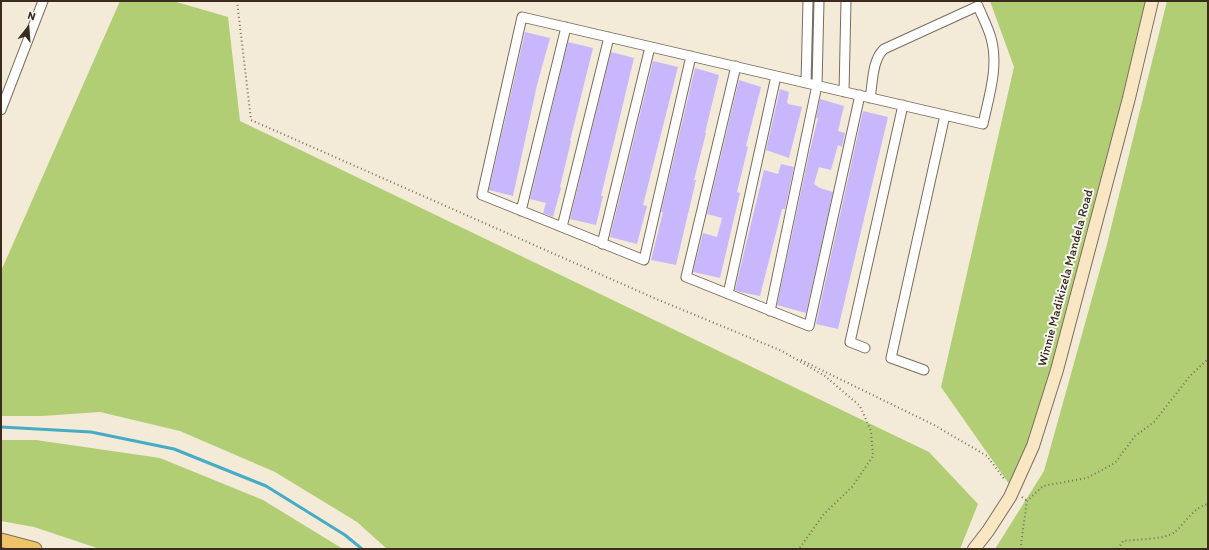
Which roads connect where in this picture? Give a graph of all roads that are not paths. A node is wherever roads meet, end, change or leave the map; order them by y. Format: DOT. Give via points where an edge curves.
graph roads {
  1 [pos="43,1"];
  2 [pos="808,1"];
  3 [pos="819,1"];
  4 [pos="846,1"];
  5 [pos="1152,1"];
  6 [pos="566,27"];
  7 [pos="609,37"];
  8 [pos="650,47"];
  9 [pos="691,56"];
  10 [pos="736,66"];
  11 [pos="776,76"];
  12 [pos="806,83"];
  13 [pos="817,85"];
  14 [pos="844,92"];
  15 [pos="860,95"];
  16 [pos="870,98"];
  17 [pos="903,105"];
  18 [pos="1,110"];
  19 [pos="945,115"];
  20 [pos="521,211"];
  21 [pos="562,227"];
  22 [pos="602,244"];
  23 [pos="728,294"];
  24 [pos="770,311"];
  25 [pos="865,348"];
  26 [pos="924,370"];
  27 [pos="1,540"];
  28 [pos="35,549"];
  29 [pos="974,549"];
  1 -- 18 [label="street"];
  2 -- 12 [label="street"];
  3 -- 13 [label="street"];
  4 -- 14 [label="street"];
  5 -- 29 [label="main road, Winnie Madikizela Mandela Road" via="1057,370 1033,446 1014,490 988,532"];
  6 -- 7 [label="street"];
  6 -- 20 [label="street"];
  6 -- 20 [label="street" via="522,17 482,195"];
  7 -- 8 [label="street"];
  7 -- 21 [label="street"];
  8 -- 9 [label="street"];
  8 -- 22 [label="street"];
  9 -- 10 [label="street"];
  9 -- 22 [label="street" via="644,260"];
  10 -- 11 [label="street"];
  10 -- 23 [label="street" via="686,278"];
  11 -- 12 [label="street"];
  11 -- 23 [label="street"];
  12 -- 13 [label="street"];
  13 -- 14 [label="street"];
  13 -- 24 [label="street"];
  14 -- 15 [label="street"];
  15 -- 16 [label="street"];
  15 -- 24 [label="street" via="809,326"];
  16 -- 17 [label="street"];
  16 -- 19 [label="street" via="879,53 978,6 992,38 994,58 994,72 983,124"];
  17 -- 19 [label="street"];
  17 -- 25 [label="street" via="850,342"];
  19 -- 26 [label="street" via="890,358"];
  20 -- 21 [label="street"];
  21 -- 22 [label="street"];
  23 -- 24 [label="street"];
  27 -- 28 [label="main road"];
}
